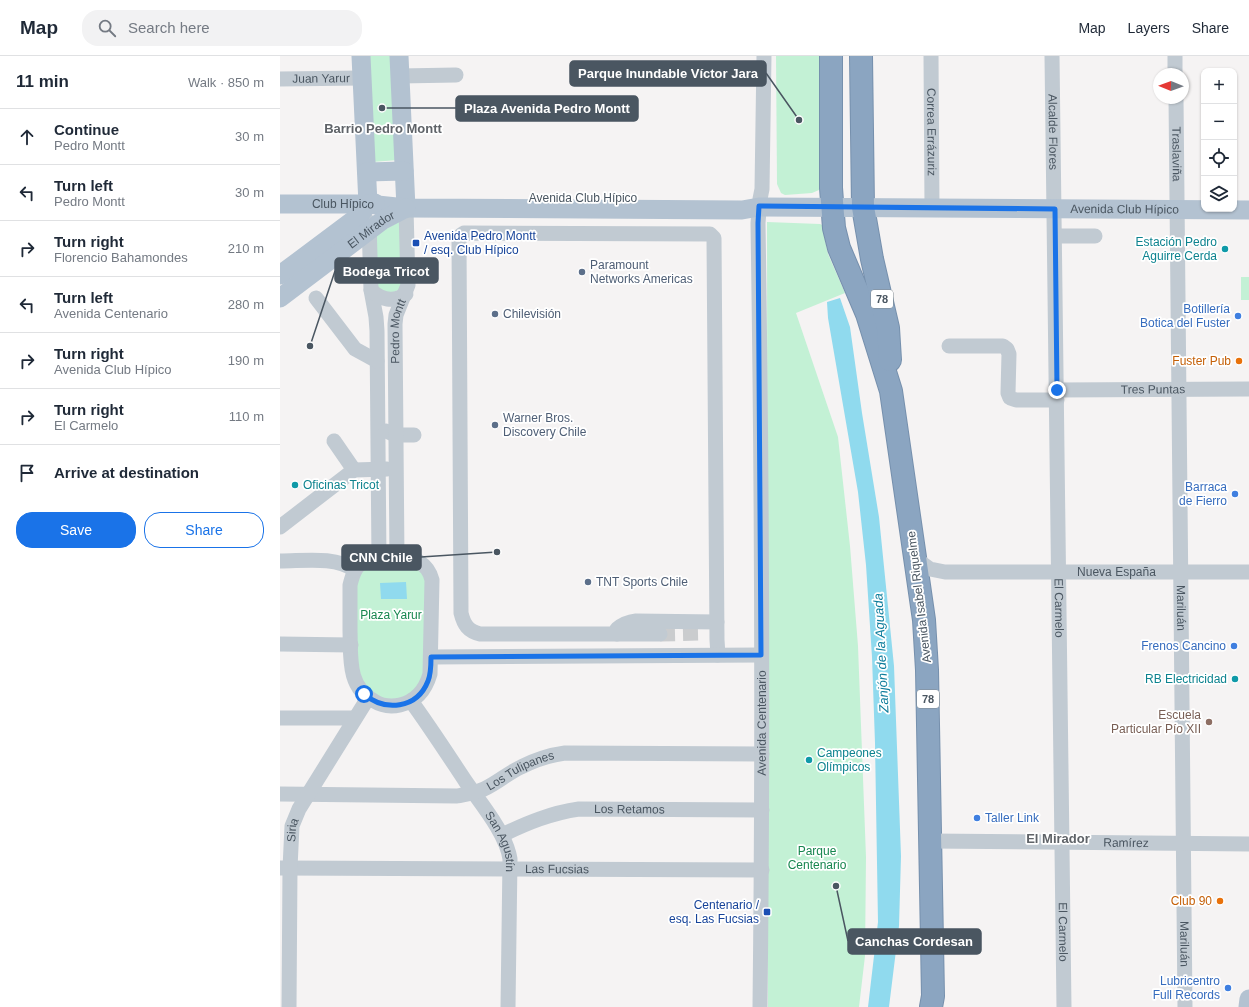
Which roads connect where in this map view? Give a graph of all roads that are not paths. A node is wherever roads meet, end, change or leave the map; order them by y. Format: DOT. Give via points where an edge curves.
graph roads {
  1 [pos="361,56"];
  2 [pos="399,56"];
  3 [pos="764,56"];
  4 [pos="832,56"];
  5 [pos="861,56"];
  6 [pos="931,56"];
  7 [pos="1052,56"];
  8 [pos="1175,56"];
  9 [pos="1175,68"];
  10 [pos="456,75"];
  11 [pos="400,76"];
  12 [pos="362,78"];
  13 [pos="280,79"];
  14 [pos="1176,104"];
  15 [pos="404,171"];
  16 [pos="367,172"];
  17 [pos="406,203"];
  18 [pos="280,204"];
  19 [pos="338,204"];
  20 [pos="368,204"];
  21 [pos="759,206"];
  22 [pos="832,207"];
  23 [pos="863,207"];
  24 [pos="932,208"];
  25 [pos="1055,209"];
  26 [pos="1177,209"];
  27 [pos="1249,210"];
  28 [pos="344,226"];
  29 [pos="369,230"];
  30 [pos="1055,236"];
  31 [pos="1095,236"];
  32 [pos="280,275"];
  33 [pos="371,290"];
  34 [pos="406,294"];
  35 [pos="280,298"];
  36 [pos="316,298"];
  37 [pos="949,346"];
  38 [pos="377,361"];
  39 [pos="1179,389"];
  40 [pos="1249,389"];
  41 [pos="891,391"];
  42 [pos="1057,395"];
  43 [pos="377,422"];
  44 [pos="395,435"];
  45 [pos="414,435"];
  46 [pos="334,441"];
  47 [pos="396,468"];
  48 [pos="378,469"];
  49 [pos="354,470"];
  50 [pos="280,527"];
  51 [pos="916,559"];
  52 [pos="379,560"];
  53 [pos="397,560"];
  54 [pos="280,561"];
  55 [pos="355,570"];
  56 [pos="1059,572"];
  57 [pos="1181,572"];
  58 [pos="1249,572"];
  59 [pos="717,622"];
  60 [pos="617,634"];
  61 [pos="660,634"];
  62 [pos="280,644"];
  63 [pos="351,645"];
  64 [pos="718,655"];
  65 [pos="761,655"];
  66 [pos="431,657"];
  67 [pos="368,698"];
  68 [pos="411,701"];
  69 [pos="280,718"];
  70 [pos="356,718"];
  71 [pos="762,754"];
  72 [pos="474,793"];
  73 [pos="280,794"];
  74 [pos="310,794"];
  75 [pos="762,810"];
  76 [pos="502,835"];
  77 [pos="930,841"];
  78 [pos="1062,842"];
  79 [pos="1184,843"];
  80 [pos="1249,844"];
  81 [pos="285,868"];
  82 [pos="509,869"];
  83 [pos="762,870"];
  84 [pos="1249,999"];
  85 [pos="933,1003"];
  86 [pos="289,1007"];
  87 [pos="508,1007"];
  88 [pos="760,1007"];
  89 [pos="1064,1007"];
  90 [pos="1185,1007"];
  91 [pos="1248,1007"];
  1 -- 12 [label="main road, Pedro Montt"];
  2 -- 11 [label="main road, Pedro Montt"];
  3 -- 21 [label="street, Avenida Centenario" via="762,189"];
  4 -- 22 [label="highway, Avenida Isabel Riquelme / 78"];
  5 -- 23 [label="highway, Avenida Isabel Riquelme / 78"];
  6 -- 24 [label="street, Correa Errázuriz"];
  7 -- 25 [label="street, Alcalde Flores"];
  8 -- 9 [label="street"];
  10 -- 11 [label="street"];
  11 -- 15 [label="main road, Pedro Montt"];
  12 -- 13 [label="street, Juan Yarur"];
  12 -- 16 [label="main road, Pedro Montt"];
  14 -- 26 [label="street, Traslaviña"];
  15 -- 16 [label="main road"];
  15 -- 17 [label="main road, Pedro Montt"];
  16 -- 20 [label="main road, Pedro Montt"];
  17 -- 20 [label="main road, Club Hípico"];
  17 -- 21 [label="main road, Avenida Club Hípico" via="663,204 742,210"];
  17 -- 29 [label="main road, El Mirador"];
  17 -- 34 [label="street, Pedro Montt" via="409,279"];
  18 -- 19 [label="main road, Club Hípico"];
  19 -- 20 [label="main road, Club Hípico"];
  19 -- 28 [label="main road" via="344,217"];
  20 -- 28 [label="main road, El Mirador" via="360,215"];
  20 -- 29 [label="street, Pedro Montt"];
  21 -- 22 [label="main road, Avenida Club Hípico"];
  21 -- 65 [label="street, Avenida Centenario"];
  22 -- 23 [label="main road, Avenida Club Hípico"];
  22 -- 41 [label="highway, Avenida Isabel Riquelme / 78" via="839,248 867,314"];
  23 -- 24 [label="main road, Avenida Club Hípico"];
  23 -- 41 [label="highway, Avenida Isabel Riquelme / 78" via="888,328"];
  24 -- 25 [label="main road, Avenida Club Hípico"];
  25 -- 26 [label="main road, Avenida Club Hípico"];
  25 -- 30 [label="street, El Carmelo"];
  26 -- 27 [label="main road, Avenida Club Hípico"];
  26 -- 39 [label="street, Mariluán"];
  28 -- 32 [label="main road, El Mirador"];
  29 -- 33 [label="street, Pedro Montt"];
  29 -- 35 [label="main road, El Mirador"];
  30 -- 31 [label="street"];
  30 -- 42 [label="street, El Carmelo"];
  33 -- 34 [label="street" via="387,299"];
  33 -- 38 [label="street, Pedro Montt" via="376,317"];
  34 -- 44 [label="street, Pedro Montt" via="395,319"];
  36 -- 38 [label="street" via="355,349"];
  37 -- 42 [label="street, Tres Puntas" via="1003,346 1008,354 1010,398 1016,400"];
  38 -- 43 [label="street, Pedro Montt"];
  39 -- 40 [label="street, Tres Puntas"];
  39 -- 42 [label="street, Tres Puntas"];
  39 -- 57 [label="street, Mariluán"];
  41 -- 51 [label="highway, Avenida Isabel Riquelme / 78"];
  42 -- 56 [label="street, El Carmelo"];
  43 -- 44 [label="street" via="384,430"];
  43 -- 48 [label="street, Pedro Montt"];
  44 -- 45 [label="street"];
  44 -- 47 [label="street, Pedro Montt"];
  46 -- 49 [label="street"];
  47 -- 48 [label="street"];
  47 -- 53 [label="street, Pedro Montt"];
  48 -- 49 [label="street"];
  48 -- 52 [label="street, Pedro Montt"];
  49 -- 50 [label="street"];
  51 -- 56 [label="street, Nueva España" via="930,569 945,572"];
  51 -- 77 [label="highway, Avenida Isabel Riquelme / 78" via="927,649"];
  52 -- 53 [label="street"];
  52 -- 55 [label="street" via="364,562"];
  53 -- 66 [label="street" via="418,561 430,574"];
  54 -- 55 [label="street" via="336,561"];
  55 -- 63 [label="street" via="350,585"];
  56 -- 57 [label="street, Nueva España"];
  56 -- 78 [label="street, El Carmelo"];
  57 -- 58 [label="street, Nueva España"];
  57 -- 79 [label="street, Mariluán"];
  59 -- 60 [label="street" via="627,622 617,629"];
  59 -- 60 [label="street" via="714,238 710,234 464,233 459,240 463,621 467,627 480,634"];
  59 -- 64 [label="street"];
  60 -- 61 [label="street"];
  62 -- 63 [label="street"];
  63 -- 67 [label="street" via="351,668 354,679"];
  64 -- 65 [label="street"];
  64 -- 66 [label="street"];
  65 -- 71 [label="street, Avenida Centenario"];
  66 -- 68 [label="street" via="428,682 423,691"];
  67 -- 68 [label="street" via="388,706"];
  67 -- 70 [label="street, Siria"];
  68 -- 72 [label="street, San Agustín"];
  69 -- 70 [label="street"];
  70 -- 74 [label="street, Siria"];
  71 -- 72 [label="street, Los Tulipanes" via="560,754 527,764"];
  71 -- 75 [label="street, Avenida Centenario"];
  72 -- 74 [label="street, Los Tulipanes" via="457,796"];
  72 -- 76 [label="street, San Agustín"];
  73 -- 74 [label="street, Los Tulipanes"];
  74 -- 81 [label="street, Siria" via="294,821"];
  75 -- 76 [label="street, Los Retamos" via="579,809 544,816"];
  75 -- 83 [label="street, Avenida Centenario"];
  76 -- 82 [label="street, San Agustín" via="509,852"];
  77 -- 78 [label="street, Ramírez"];
  77 -- 85 [label="highway, Avenida Isabel Riquelme / 78"];
  78 -- 79 [label="street, Ramírez"];
  78 -- 89 [label="street, El Carmelo"];
  79 -- 80 [label="street, Ramírez"];
  79 -- 90 [label="street, Mariluán"];
  81 -- 82 [label="street, Las Fucsias"];
  81 -- 86 [label="street, Siria"];
  82 -- 83 [label="street, Las Fucsias"];
  82 -- 87 [label="street, San Agustín"];
  83 -- 88 [label="street, Avenida Centenario"];
  84 -- 91 [label="main road"];
}
